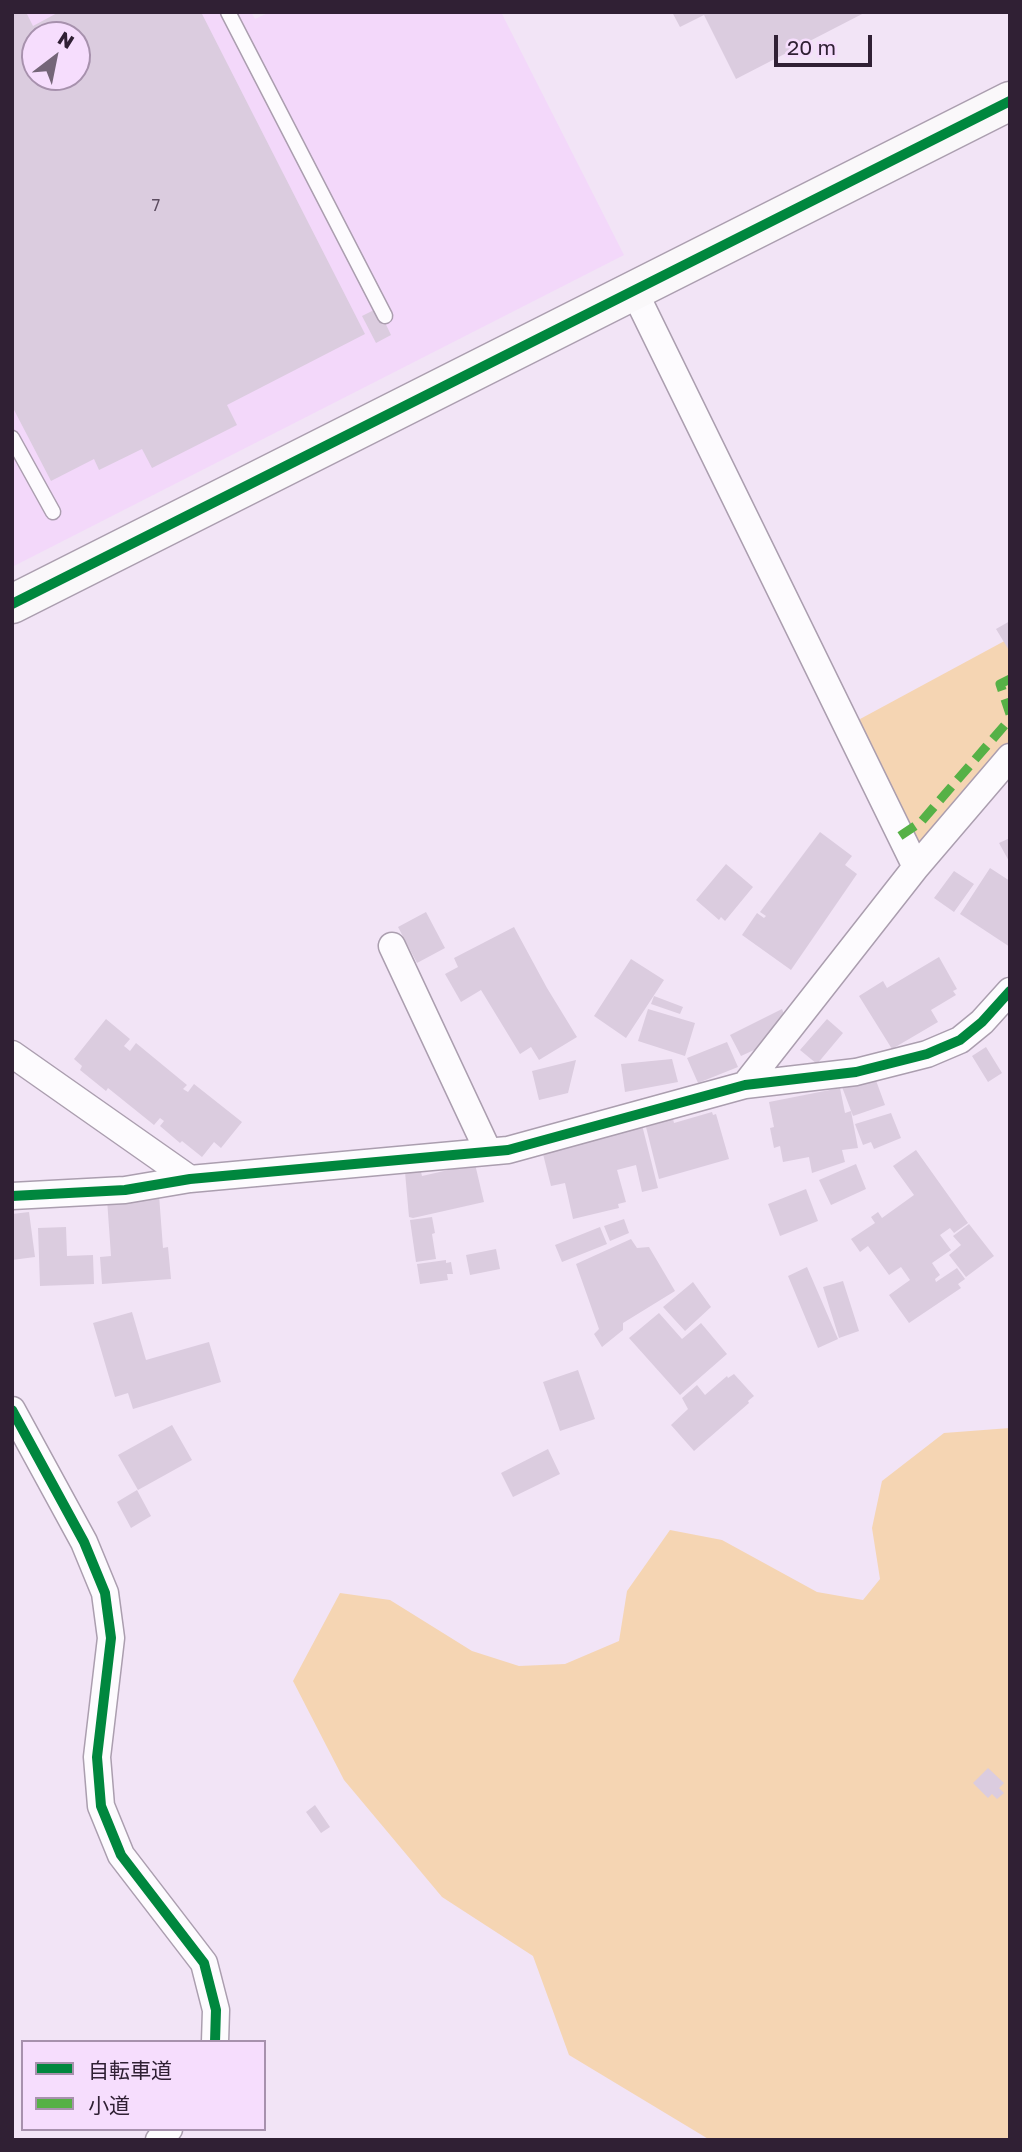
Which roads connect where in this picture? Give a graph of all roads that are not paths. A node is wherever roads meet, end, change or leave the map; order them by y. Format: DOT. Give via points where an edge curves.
graph roads {
  1 [pos="228,12"];
  2 [pos="1010,102"];
  3 [pos="634,291"];
  4 [pos="385,316"];
  5 [pos="12,438"];
  6 [pos="53,512"];
  7 [pos="12,604"];
  8 [pos="1010,757"];
  9 [pos="916,867"];
  10 [pos="393,946"];
  11 [pos="1010,991"];
  12 [pos="12,1054"];
  13 [pos="745,1086"];
  14 [pos="488,1151"];
  15 [pos="190,1179"];
  16 [pos="12,1196"];
  17 [pos="12,1410"];
  18 [pos="215,2040"];
  1 -- 4 [label="lane"];
  2 -- 3 [label="street"];
  3 -- 7 [label="street"];
  3 -- 9 [label="street"];
  5 -- 6 [label="lane"];
  8 -- 9 [label="street"];
  9 -- 13 [label="street"];
  10 -- 14 [label="street"];
  11 -- 13 [label="street" via="960,1040 927,1055 856,1072"];
  12 -- 15 [label="street"];
  13 -- 14 [label="street" via="508,1150"];
  14 -- 15 [label="street"];
  15 -- 16 [label="street" via="125,1190"];
  17 -- 18 [label="street" via="84,1542 105,1593 111,1638 97,1757 101,1806 121,1855 204,1963 216,2011"];
}
